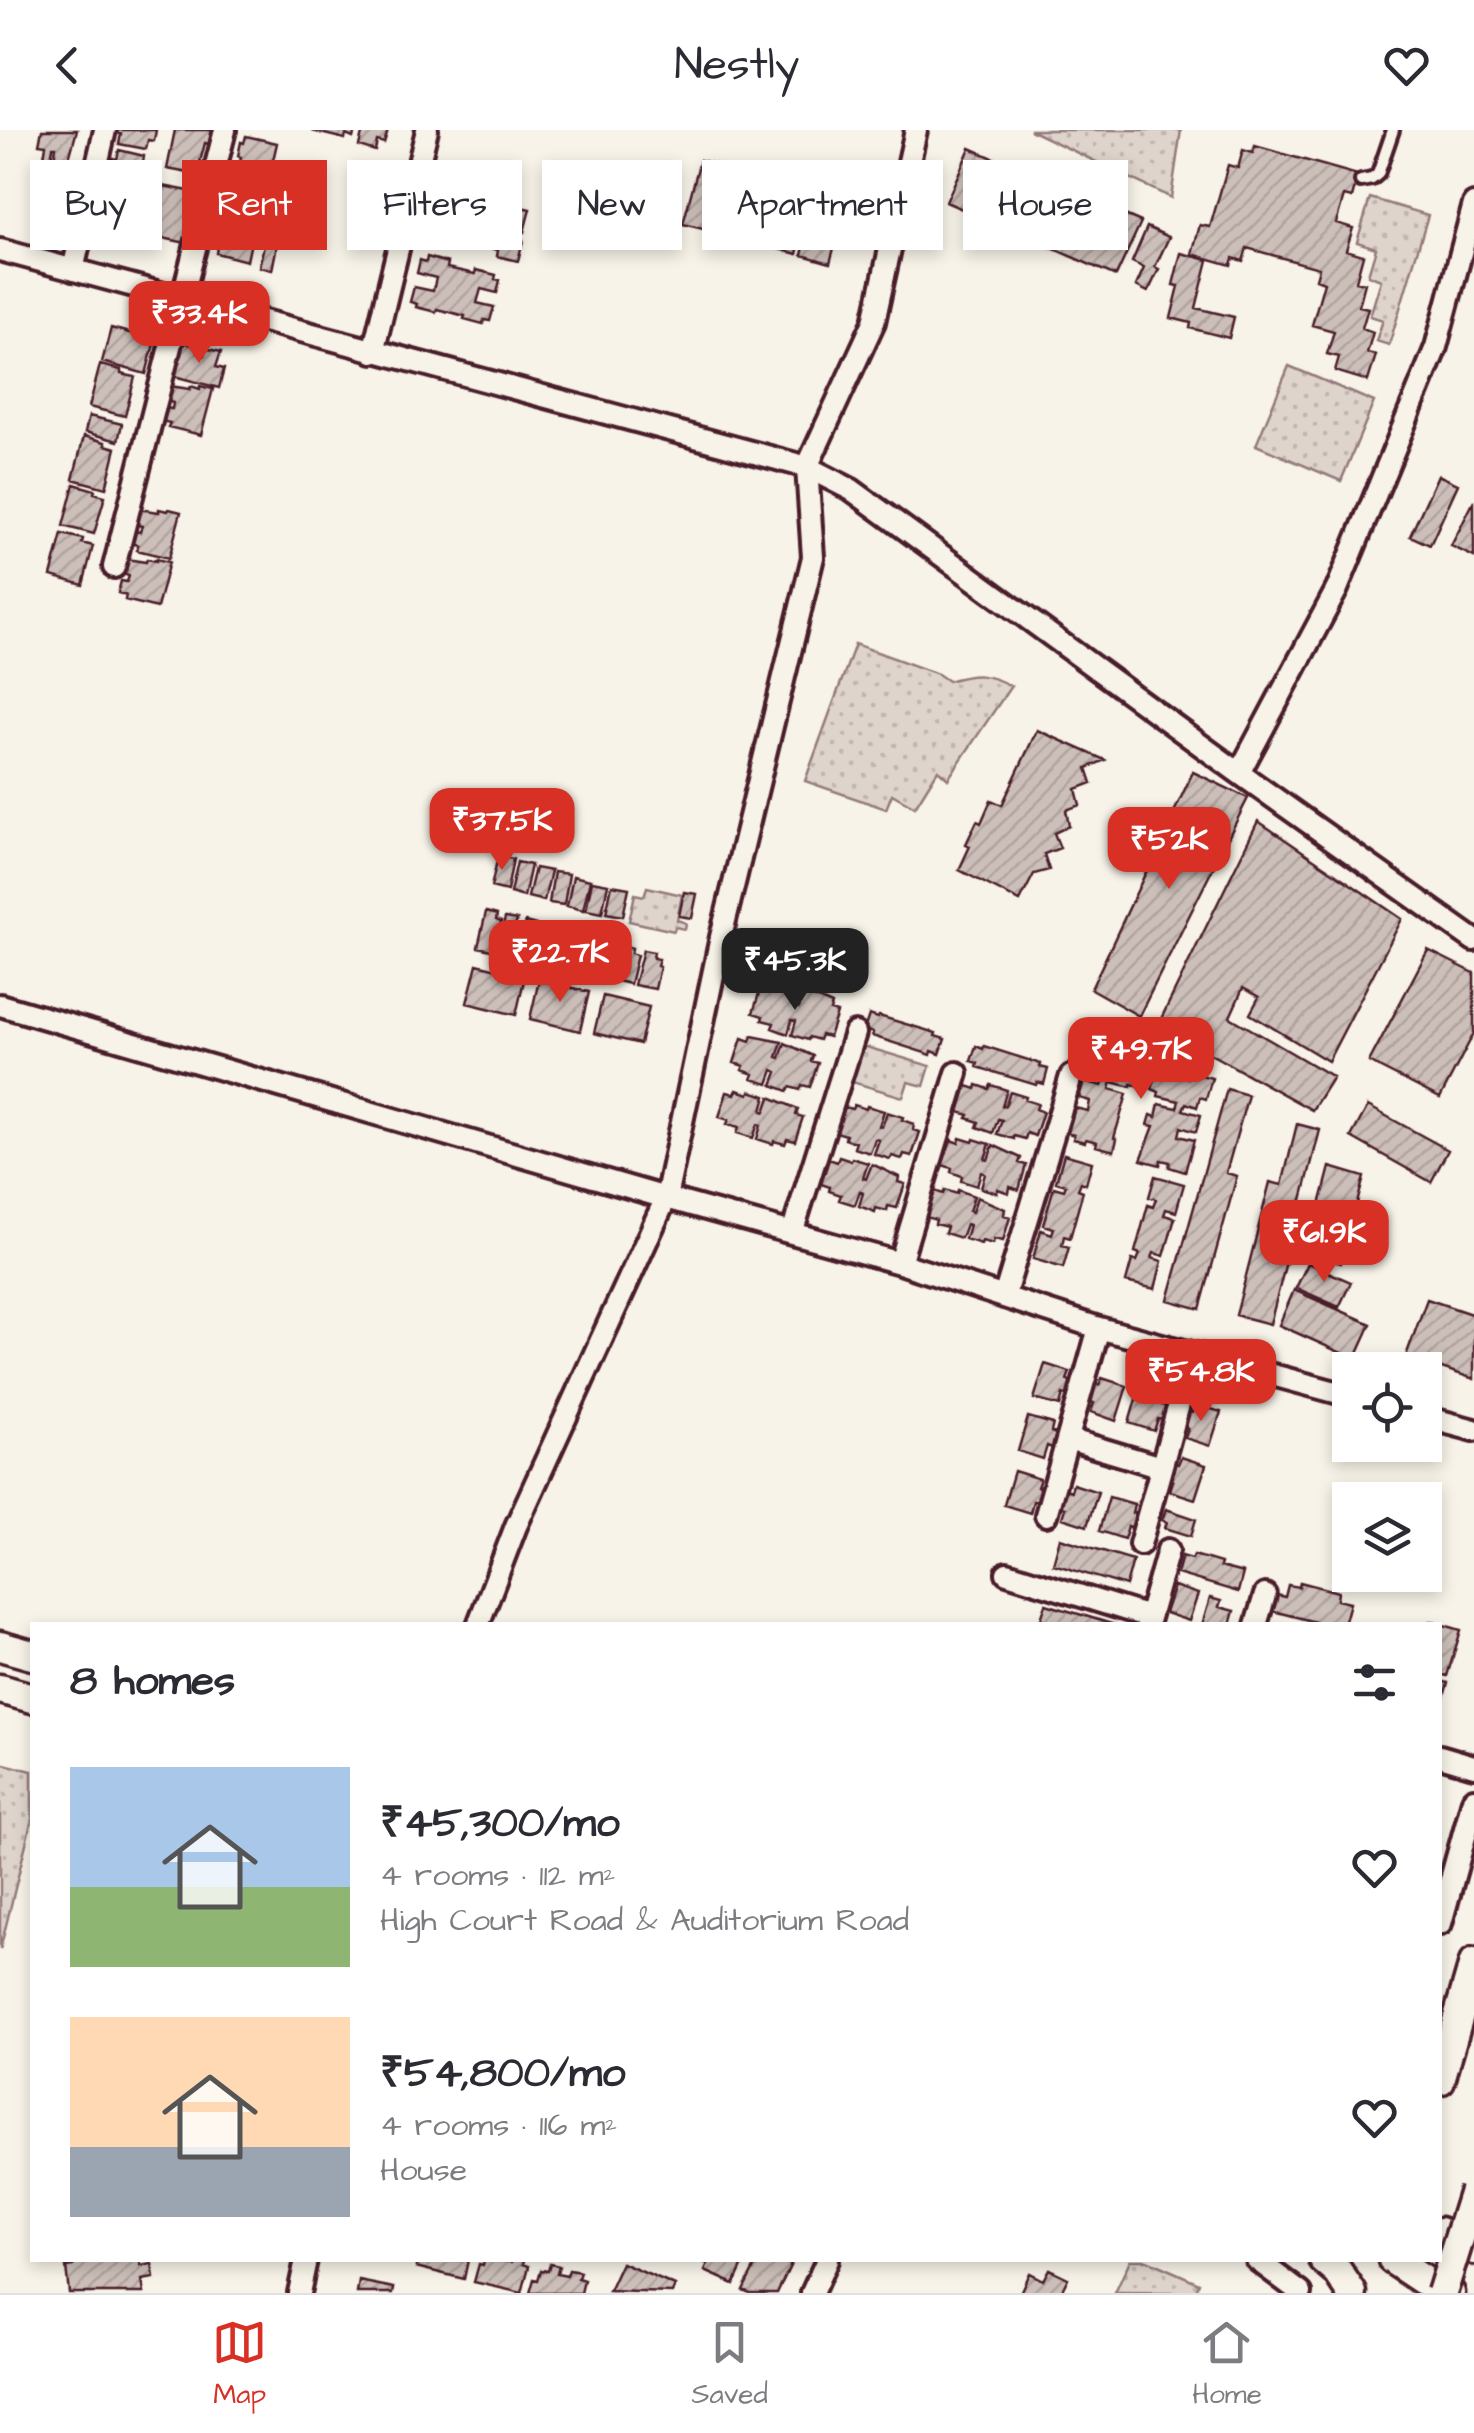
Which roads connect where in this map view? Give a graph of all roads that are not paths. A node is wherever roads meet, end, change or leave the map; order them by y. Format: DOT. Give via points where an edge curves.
graph roads {
  1 [pos="105,130"];
  2 [pos="226,130"];
  3 [pos="427,130"];
  4 [pos="916,130"];
  5 [pos="1393,130"];
  6 [pos="1361,180"];
  7 [pos="1474,204"];
  8 [pos="0,250"];
  9 [pos="73,270"];
  10 [pos="181,300"];
  11 [pos="373,352"];
  12 [pos="807,466"];
  13 [pos="114,567"];
  14 [pos="1239,773"];
  15 [pos="1474,940"];
  16 [pos="0,1005"];
  17 [pos="854,1033"];
  18 [pos="957,1072"];
  19 [pos="1071,1076"];
  20 [pos="666,1198"];
  21 [pos="792,1233"];
  22 [pos="900,1263"];
  23 [pos="1004,1297"];
  24 [pos="1098,1328"];
  25 [pos="1193,1354"];
  26 [pos="1332,1391"];
  27 [pos="1442,1421"];
  28 [pos="1474,1430"];
  29 [pos="1068,1438"];
  30 [pos="1161,1467"];
  31 [pos="1046,1515"];
  32 [pos="1140,1544"];
  33 [pos="1168,1550"];
  34 [pos="1007,1573"];
  35 [pos="1265,1595"];
  36 [pos="1148,1621"];
  37 [pos="479,1622"];
  38 [pos="1257,1622"];
  39 [pos="0,1646"];
  40 [pos="30,1654"];
  41 [pos="0,1688"];
  42 [pos="30,1697"];
  43 [pos="1442,1757"];
  44 [pos="1474,1766"];
  45 [pos="1474,1800"];
  46 [pos="1442,1916"];
  47 [pos="1474,1963"];
  48 [pos="1442,2073"];
  49 [pos="1474,2191"];
  50 [pos="1442,2233"];
  51 [pos="1474,2250"];
  52 [pos="306,2262"];
  53 [pos="827,2262"];
  54 [pos="1259,2262"];
  55 [pos="1326,2262"];
  56 [pos="1395,2262"];
  57 [pos="300,2293"];
  58 [pos="812,2293"];
  59 [pos="1300,2293"];
  60 [pos="1352,2293"];
  61 [pos="1442,2293"];
  62 [pos="1450,2293"];
  1 -- 9 [label="street"];
  2 -- 10 [label="street"];
  3 -- 11 [label="street"];
  4 -- 12 [label="street" via="874,322"];
  5 -- 6 [label="lane" via="1378,174"];
  7 -- 14 [label="street" via="1436,346 1344,572"];
  8 -- 9 [label="street"];
  9 -- 10 [label="street"];
  10 -- 11 [label="street"];
  10 -- 13 [label="street"];
  11 -- 12 [label="street"];
  12 -- 14 [label="street" via="852,490"];
  12 -- 20 [label="street" via="814,558 721,937"];
  14 -- 15 [label="street"];
  16 -- 20 [label="street"];
  17 -- 21 [label="street"];
  18 -- 22 [label="street"];
  19 -- 23 [label="street"];
  20 -- 21 [label="street"];
  20 -- 37 [label="street"];
  21 -- 22 [label="street"];
  22 -- 23 [label="street"];
  23 -- 24 [label="street"];
  24 -- 25 [label="street"];
  24 -- 29 [label="street"];
  25 -- 26 [label="street"];
  25 -- 30 [label="street"];
  27 -- 28 [label="street"];
  29 -- 30 [label="street"];
  29 -- 31 [label="street"];
  30 -- 32 [label="street"];
  33 -- 36 [label="street"];
  34 -- 36 [label="street"];
  35 -- 38 [label="street"];
  39 -- 40 [label="main road"];
  41 -- 42 [label="main road"];
  43 -- 44 [label="street"];
  45 -- 46 [label="street"];
  47 -- 48 [label="main road"];
  49 -- 61 [label="main road, bridge"];
  50 -- 51 [label="main road"];
  52 -- 57 [label="street"];
  53 -- 58 [label="street"];
  54 -- 59 [label="street"];
  55 -- 60 [label="main road"];
  56 -- 62 [label="main road"];
}
